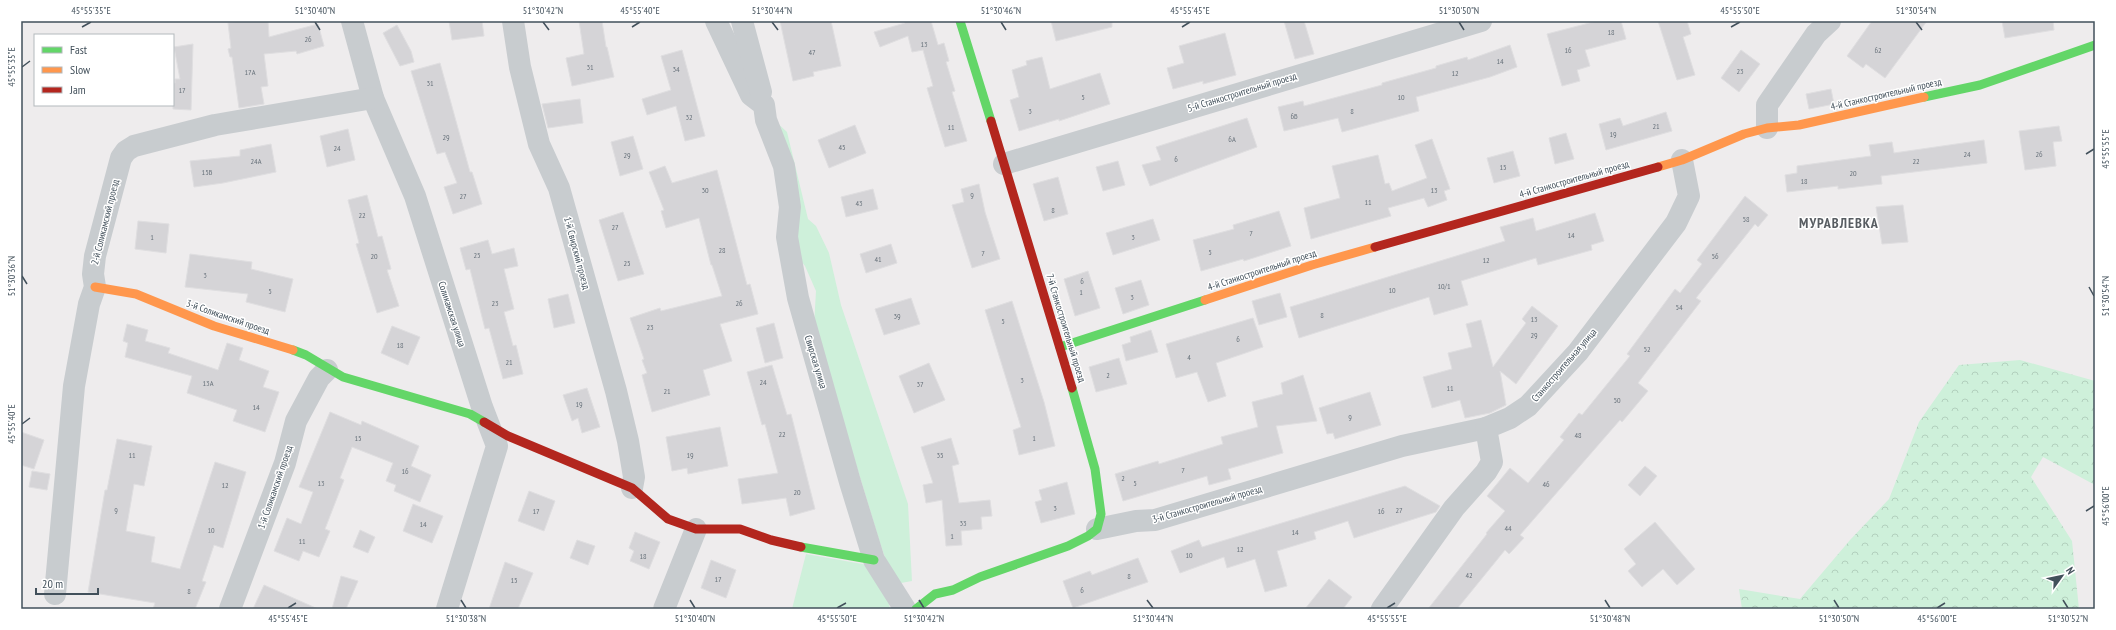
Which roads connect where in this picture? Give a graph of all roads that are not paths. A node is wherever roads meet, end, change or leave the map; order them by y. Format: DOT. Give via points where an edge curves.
graph roads {
  1 [pos="352,21"];
  2 [pos="513,21"];
  3 [pos="716,21"];
  4 [pos="742,21"];
  5 [pos="960,21"];
  6 [pos="1481,21"];
  7 [pos="1830,21"];
  8 [pos="2095,45"];
  9 [pos="373,98"];
  10 [pos="764,105"];
  11 [pos="1767,128"];
  12 [pos="1682,160"];
  13 [pos="1004,164"];
  14 [pos="94,287"];
  15 [pos="1060,347"];
  16 [pos="327,370"];
  17 [pos="489,426"];
  18 [pos="1486,428"];
  19 [pos="632,488"];
  20 [pos="696,529"];
  21 [pos="1097,529"];
  22 [pos="874,560"];
  23 [pos="55,594"];
  24 [pos="230,609"];
  25 [pos="447,609"];
  26 [pos="664,609"];
  27 [pos="905,609"];
  28 [pos="916,609"];
  29 [pos="1382,609"];
  1 -- 9 [label="street, Соликамская улица"];
  2 -- 19 [label="street, 1-й Свирский проезд" via="520,67 539,144 559,188 616,391 634,477"];
  3 -- 10 [label="street" via="751,95"];
  4 -- 10 [label="street, Свирская улица"];
  5 -- 13 [label="street, 7-й Станкостроительный проезд"];
  6 -- 13 [label="street, 5-й Станкостроительный проезд"];
  7 -- 11 [label="street" via="1816,34 1767,105"];
  8 -- 11 [label="street, 4-й Станкостроительный проезд" via="1980,84 1799,125"];
  9 -- 14 [label="street, 2-й Соликамский проезд" via="215,125 134,146 126,151 121,158 95,256"];
  9 -- 17 [label="street, Соликамская улица" via="415,196"];
  10 -- 22 [label="street, Свирская улица" via="766,120 784,166 790,207 787,237 798,298"];
  11 -- 12 [label="street, 4-й Станкостроительный проезд" via="1744,134"];
  12 -- 15 [label="street, 4-й Станкостроительный проезд" via="1312,265"];
  12 -- 18 [label="street, Станкостроительная улица" via="1689,196 1676,223 1578,352 1528,406 1510,418"];
  13 -- 15 [label="street, 7-й Станкостроительный проезд"];
  14 -- 16 [label="street, 3-й Соликамский проезд" via="109,287 157,302 203,322 302,353"];
  14 -- 23 [label="street, 2-й Соликамский проезд" via="74,386"];
  15 -- 21 [label="street, 7-й Станкостроительный проезд" via="1095,469 1101,514"];
  16 -- 17 [label="street, 3-й Соликамский проезд" via="470,414"];
  16 -- 24 [label="street, 1-й Соликамский проезд" via="319,378 296,421 285,463"];
  17 -- 19 [label="street, 3-й Соликамский проезд"];
  17 -- 25 [label="street, Соликамская улица" via="498,446"];
  18 -- 21 [label="street, 3-й Станкостроительный проезд" via="1402,446 1155,520"];
  18 -- 29 [label="street" via="1492,462 1454,508"];
  19 -- 20 [label="street, 3-й Соликамский проезд" via="668,519"];
  20 -- 22 [label="street, 3-й Соликамский проезд" via="740,529 794,545"];
  20 -- 26 [label="street"];
  21 -- 28 [label="street, 3-й Станкостроительный проезд" via="1068,546 980,577 953,590 935,594"];
  22 -- 27 [label="street, Свирская улица"];
}
